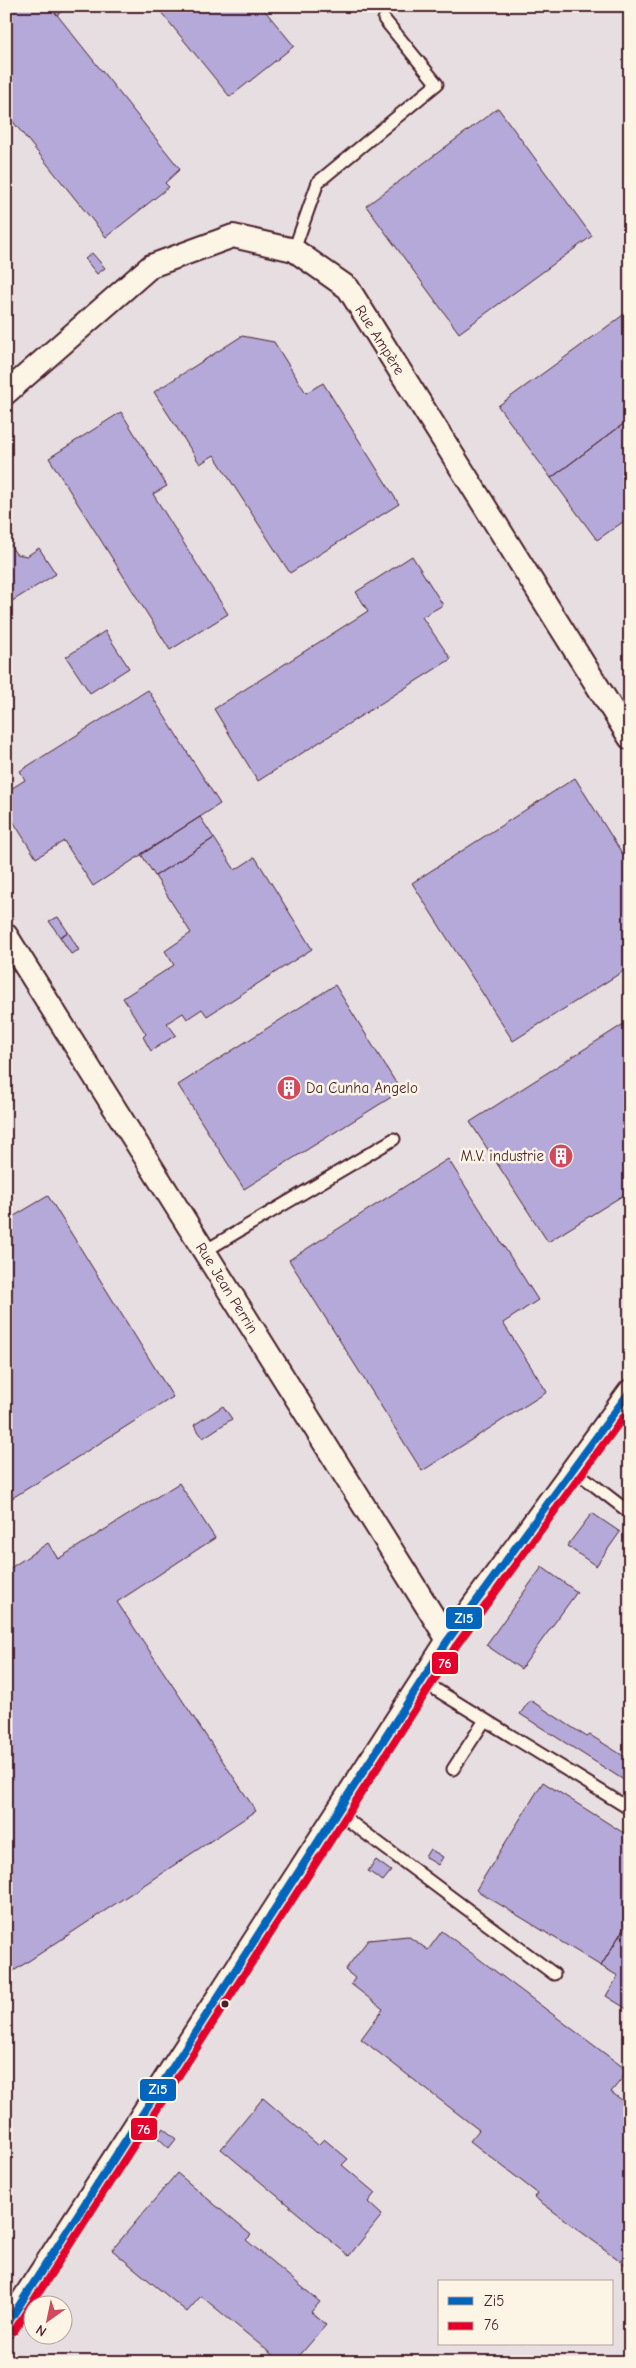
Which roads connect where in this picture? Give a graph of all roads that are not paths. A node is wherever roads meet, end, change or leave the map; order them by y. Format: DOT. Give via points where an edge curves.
graph roads {
  1 [pos="384,19"];
  2 [pos="294,250"];
  3 [pos="6,393"];
  4 [pos="630,738"];
  5 [pos="6,935"];
  6 [pos="394,1139"];
  7 [pos="205,1251"];
  8 [pos="630,1390"];
  9 [pos="572,1469"];
  10 [pos="630,1513"];
  11 [pos="448,1640"];
  12 [pos="422,1681"];
  13 [pos="485,1720"];
  14 [pos="454,1769"];
  15 [pos="630,1810"];
  16 [pos="337,1812"];
  17 [pos="554,1974"];
  18 [pos="6,2326"];
  1 -- 2 [label="lane" via="437,84 318,182"];
  2 -- 3 [label="street, Rue Ampère" via="233,236 151,266"];
  2 -- 4 [label="street, Rue Ampère" via="348,288"];
  5 -- 7 [label="street, Rue Jean Perrin"];
  6 -- 7 [label="lane"];
  7 -- 11 [label="street, Rue Jean Perrin"];
  8 -- 9 [label="street"];
  9 -- 10 [label="lane"];
  9 -- 11 [label="street"];
  11 -- 12 [label="street"];
  12 -- 13 [label="lane"];
  12 -- 16 [label="street"];
  13 -- 14 [label="lane"];
  13 -- 15 [label="lane"];
  16 -- 17 [label="lane"];
  16 -- 18 [label="street"];
}
